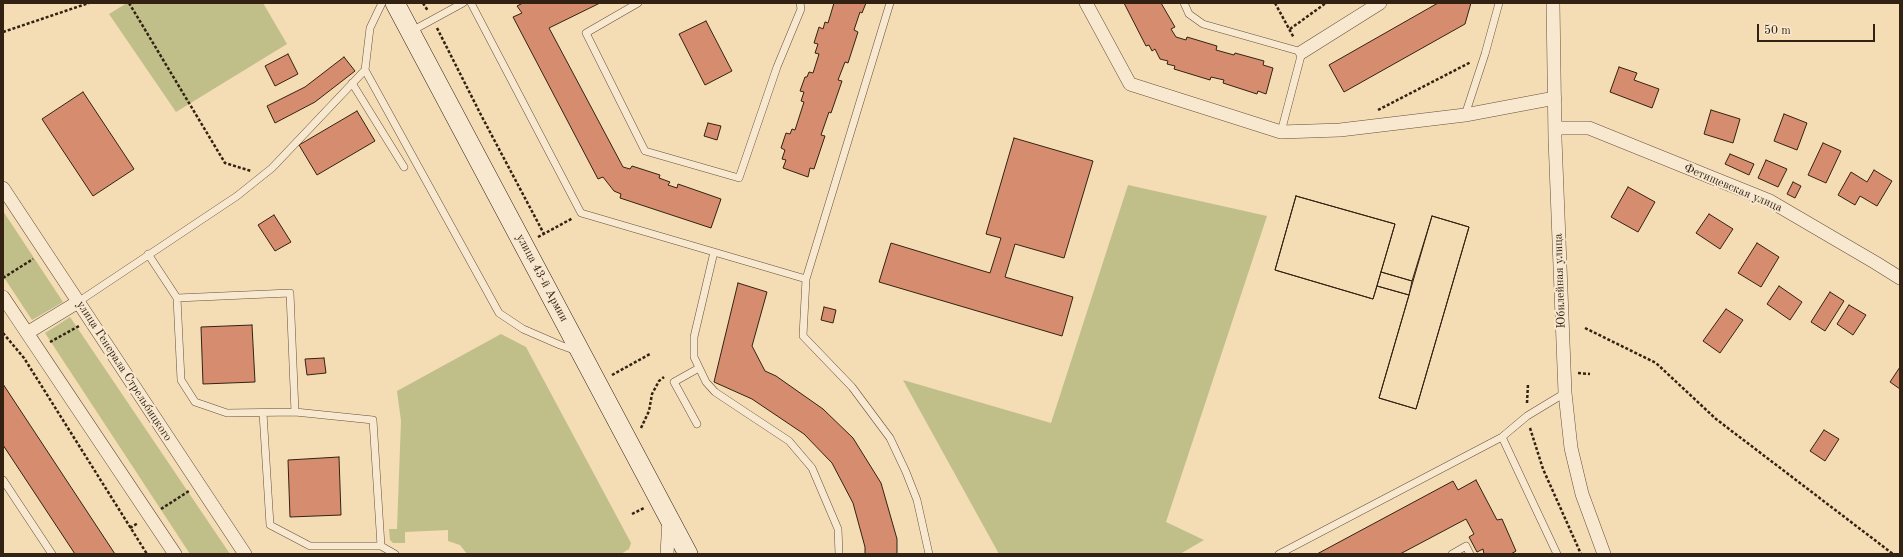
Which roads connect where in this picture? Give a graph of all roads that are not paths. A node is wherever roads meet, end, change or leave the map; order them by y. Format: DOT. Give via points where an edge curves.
graph roads {
  1 [pos="382,3"];
  2 [pos="395,3"];
  3 [pos="463,3"];
  4 [pos="471,3"];
  5 [pos="638,3"];
  6 [pos="800,3"];
  7 [pos="890,3"];
  8 [pos="1086,3"];
  9 [pos="1184,3"];
  10 [pos="1380,3"];
  11 [pos="1499,3"];
  12 [pos="1553,3"];
  13 [pos="414,31"];
  14 [pos="1302,52"];
  15 [pos="365,70"];
  16 [pos="352,84"];
  17 [pos="1554,98"];
  18 [pos="1465,115"];
  19 [pos="1555,128"];
  20 [pos="1281,132"];
  21 [pos="404,167"];
  22 [pos="3,188"];
  23 [pos="714,252"];
  24 [pos="148,254"];
  25 [pos="1900,278"];
  26 [pos="806,279"];
  27 [pos="3,297"];
  28 [pos="177,298"];
  29 [pos="78,302"];
  30 [pos="27,333"];
  31 [pos="581,352"];
  32 [pos="699,368"];
  33 [pos="1564,393"];
  34 [pos="295,412"];
  35 [pos="263,413"];
  36 [pos="697,424"];
  37 [pos="1502,437"];
  38 [pos="3,480"];
  39 [pos="669,519"];
  40 [pos="380,546"];
  41 [pos="346,550"];
  42 [pos="52,554"];
  43 [pos="174,554"];
  44 [pos="245,554"];
  45 [pos="395,554"];
  46 [pos="667,554"];
  47 [pos="688,554"];
  48 [pos="838,554"];
  49 [pos="929,554"];
  50 [pos="1279,554"];
  51 [pos="1452,554"];
  52 [pos="1470,554"];
  53 [pos="1557,554"];
  54 [pos="1604,554"];
  1 -- 15 [label="lane" via="370,28"];
  2 -- 13 [label="main road, улица 43-й Армии"];
  3 -- 13 [label="lane"];
  4 -- 23 [label="lane" via="581,214"];
  5 -- 6 [label="lane" via="586,33 645,151 739,178 777,67 801,9"];
  7 -- 26 [label="lane"];
  8 -- 20 [label="street" via="1130,84"];
  9 -- 14 [label="lane" via="1189,14 1203,24"];
  10 -- 14 [label="street"];
  11 -- 18 [label="lane"];
  12 -- 17 [label="street, Юбилейная улица"];
  13 -- 31 [label="main road, улица 43-й Армии"];
  14 -- 20 [label="lane"];
  15 -- 16 [label="lane"];
  15 -- 31 [label="lane" via="499,313 523,329"];
  16 -- 21 [label="lane"];
  16 -- 24 [label="lane" via="272,168 237,196"];
  17 -- 18 [label="street"];
  17 -- 19 [label="street, Юбилейная улица"];
  18 -- 20 [label="street" via="1340,130"];
  19 -- 25 [label="street, Фетищевская улица" via="1588,128 1770,201"];
  19 -- 33 [label="street, Юбилейная улица"];
  22 -- 29 [label="street, улица Генерала Стрельбицкого"];
  23 -- 26 [label="lane"];
  23 -- 32 [label="lane" via="694,337 694,357"];
  24 -- 28 [label="lane"];
  24 -- 29 [label="lane"];
  26 -- 49 [label="lane" via="803,336 852,387 890,438 917,500"];
  27 -- 30 [label="street"];
  28 -- 34 [label="lane" via="290,293"];
  28 -- 35 [label="lane" via="181,380 195,402 227,413"];
  29 -- 30 [label="street"];
  29 -- 44 [label="street, улица Генерала Стрельбицкого"];
  30 -- 43 [label="street"];
  31 -- 39 [label="main road, улица 43-й Армии"];
  32 -- 36 [label="lane" via="674,382"];
  32 -- 48 [label="lane" via="715,392 789,441 812,468 838,529"];
  33 -- 37 [label="lane" via="1526,416"];
  33 -- 54 [label="street, Юбилейная улица" via="1571,448 1582,494"];
  34 -- 35 [label="lane"];
  34 -- 40 [label="lane" via="373,420"];
  35 -- 41 [label="lane" via="270,525 310,546"];
  37 -- 50 [label="lane"];
  37 -- 53 [label="lane"];
  38 -- 42 [label="lane"];
  39 -- 46 [label="street"];
  39 -- 47 [label="main road, улица 43-й Армии"];
  40 -- 41 [label="lane"];
  40 -- 45 [label="lane"];
  51 -- 52 [label="lane" via="1466,546"];
}
